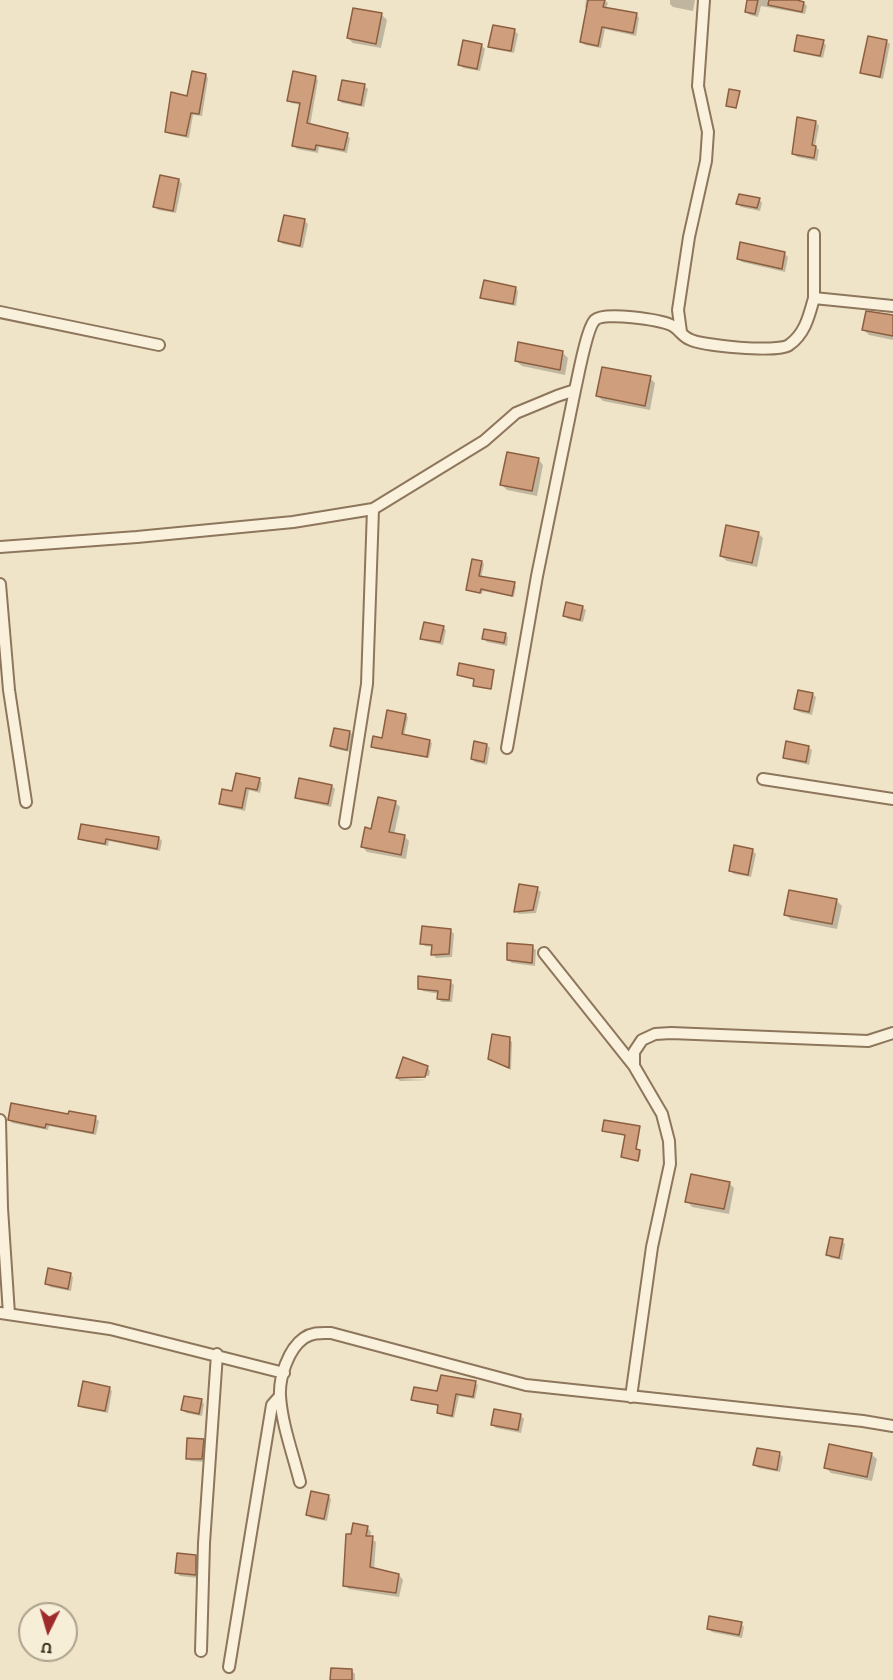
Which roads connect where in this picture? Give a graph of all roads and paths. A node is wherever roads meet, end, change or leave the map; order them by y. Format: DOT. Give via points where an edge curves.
graph roads {
  1 [pos="704,0"];
  2 [pos="814,234"];
  3 [pos="814,298"];
  4 [pos="893,306"];
  5 [pos="0,312"];
  6 [pos="681,332"];
  7 [pos="159,345"];
  8 [pos="575,390"];
  9 [pos="373,509"];
  10 [pos="0,547"];
  11 [pos="0,584"];
  12 [pos="507,748"];
  13 [pos="762,779"];
  14 [pos="893,799"];
  15 [pos="26,802"];
  16 [pos="345,823"];
  17 [pos="544,953"];
  18 [pos="893,1033"];
  19 [pos="634,1066"];
  20 [pos="0,1120"];
  21 [pos="0,1133"];
  22 [pos="4,1313"];
  23 [pos="217,1354"];
  24 [pos="284,1373"];
  25 [pos="280,1396"];
  26 [pos="631,1397"];
  27 [pos="893,1426"];
  28 [pos="300,1482"];
  29 [pos="201,1651"];
  30 [pos="229,1667"];
  1 -- 6 [label="street" via="698,86 708,132 706,161 678,309"];
  2 -- 3 [label="street"];
  3 -- 4 [label="street"];
  3 -- 6 [label="street" via="807,325 786,347 728,346 688,339"];
  5 -- 7 [label="street"];
  6 -- 8 [label="street" via="670,324 615,315 594,320"];
  8 -- 9 [label="street" via="516,414 484,441"];
  8 -- 12 [label="street"];
  9 -- 10 [label="street" via="293,522"];
  9 -- 16 [label="street" via="367,684"];
  11 -- 15 [label="street" via="9,690"];
  13 -- 14 [label="street"];
  17 -- 19 [label="street"];
  18 -- 19 [label="street" via="868,1041 655,1034 642,1040 634,1052"];
  19 -- 26 [label="street" via="662,1114 670,1164 652,1247"];
  20 -- 21 [label="street"];
  21 -- 22 [label="street"];
  22 -- 23 [label="street" via="110,1329"];
  23 -- 24 [label="street"];
  23 -- 29 [label="street"];
  24 -- 25 [label="street"];
  24 -- 26 [label="street" via="296,1345 305,1337 331,1333 526,1385"];
  25 -- 28 [label="street"];
  25 -- 30 [label="street" via="272,1405"];
  26 -- 27 [label="street"];
}
